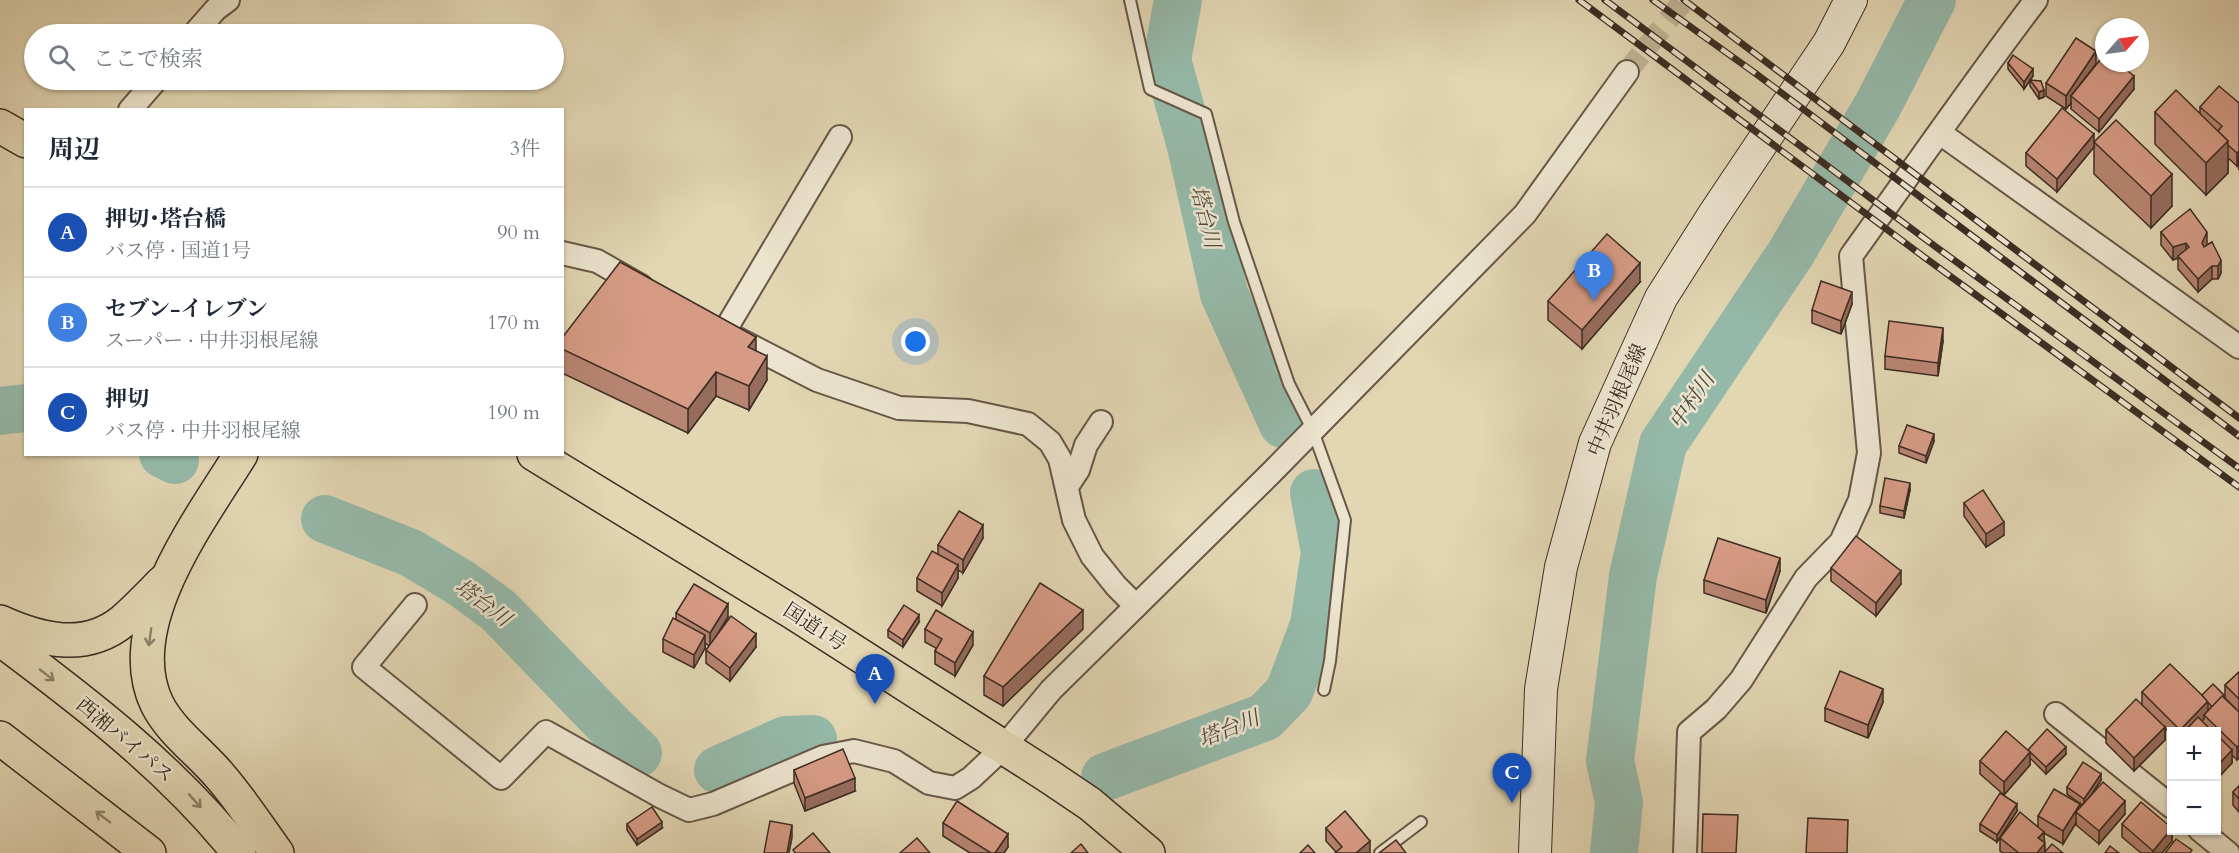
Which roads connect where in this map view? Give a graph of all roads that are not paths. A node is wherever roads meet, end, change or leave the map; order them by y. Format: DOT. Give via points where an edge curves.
graph roads {
  1 [pos="228,0"];
  2 [pos="1130,0"];
  3 [pos="1851,0"];
  4 [pos="2036,0"];
  5 [pos="203,24"];
  6 [pos="1627,72"];
  7 [pos="147,90"];
  8 [pos="132,108"];
  9 [pos="0,126"];
  10 [pos="1940,133"];
  11 [pos="840,137"];
  12 [pos="24,140"];
  13 [pos="564,253"];
  14 [pos="656,294"];
  15 [pos="2239,347"];
  16 [pos="1101,422"];
  17 [pos="1313,431"];
  18 [pos="240,456"];
  19 [pos="537,456"];
  20 [pos="1068,485"];
  21 [pos="171,568"];
  22 [pos="416,605"];
  23 [pos="1136,606"];
  24 [pos="0,622"];
  25 [pos="0,639"];
  26 [pos="1324,690"];
  27 [pos="2056,714"];
  28 [pos="0,738"];
  29 [pos="1003,748"];
  30 [pos="2167,803"];
  31 [pos="1421,822"];
  32 [pos="2205,835"];
  33 [pos="2239,845"];
  34 [pos="149,853"];
  35 [pos="239,853"];
  36 [pos="277,853"];
  37 [pos="1148,853"];
  38 [pos="1380,853"];
  39 [pos="1535,853"];
  40 [pos="1685,853"];
  41 [pos="2230,853"];
  1 -- 5 [label="street"];
  2 -- 17 [label="lane" via="1150,88 1206,114 1234,222 1289,384"];
  3 -- 39 [label="main road, 中井羽根尾線" via="1829,43 1662,298 1595,443 1561,567 1541,688"];
  4 -- 10 [label="street"];
  6 -- 17 [label="street" via="1525,214"];
  7 -- 8 [label="street"];
  9 -- 12 [label="highway"];
  10 -- 15 [label="street"];
  10 -- 40 [label="street" via="1851,256 1869,453 1860,500 1841,542 1806,578 1740,680 1716,709 1689,732"];
  11 -- 20 [label="street" via="714,327 817,380 899,408 968,411 1028,424 1050,442"];
  13 -- 14 [label="street" via="597,261"];
  16 -- 20 [label="street"];
  17 -- 23 [label="street"];
  17 -- 26 [label="lane" via="1345,520"];
  18 -- 21 [label="highway"];
  19 -- 29 [label="highway, 国道1号" via="794,613"];
  20 -- 23 [label="street" via="1074,520 1092,556"];
  21 -- 24 [label="highway" via="123,621 91,638 41,638"];
  21 -- 36 [label="highway, one-way" via="149,636 148,668 157,703 175,730 231,788"];
  22 -- 29 [label="street" via="364,667 501,778 546,732 689,810 713,804 823,757 854,751 894,761 929,783 955,788"];
  23 -- 29 [label="street" via="1051,690"];
  25 -- 35 [label="highway, 西湘バイパス, one-way" via="151,759 188,794"];
  27 -- 30 [label="street"];
  34 -- 28 [label="highway, one-way"];
  29 -- 37 [label="highway, 国道1号" via="1090,804"];
  31 -- 38 [label="lane"];
  32 -- 41 [label="street"];
  33 -- 41 [label="street"];
}
